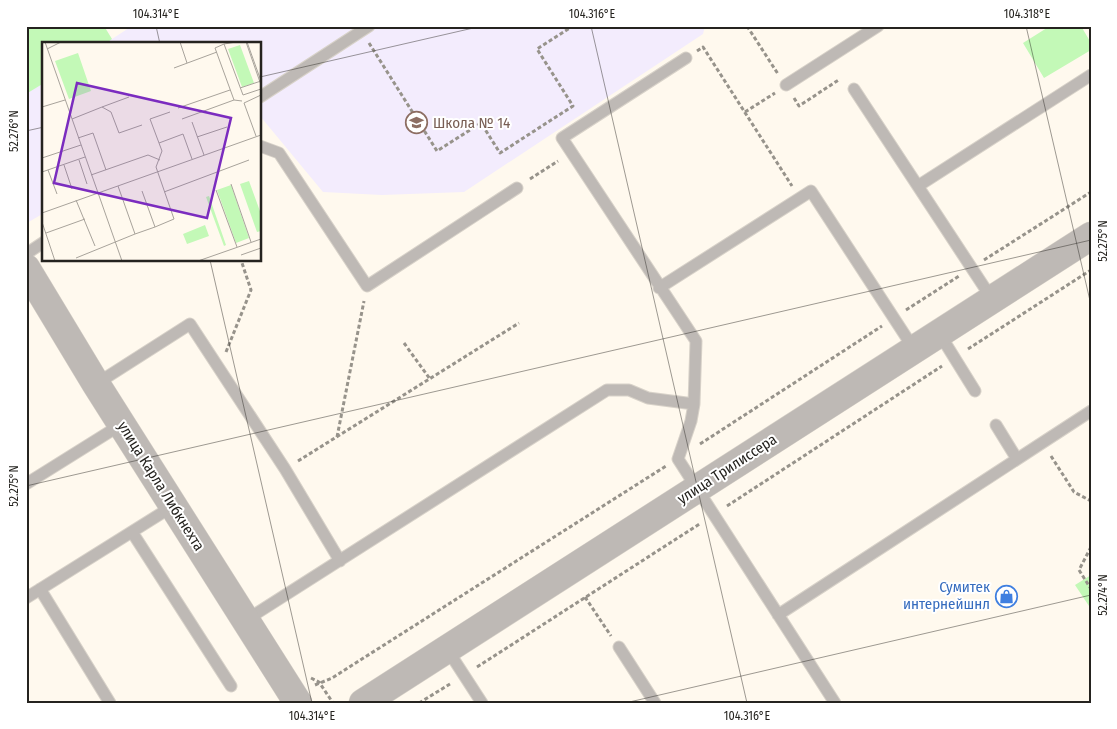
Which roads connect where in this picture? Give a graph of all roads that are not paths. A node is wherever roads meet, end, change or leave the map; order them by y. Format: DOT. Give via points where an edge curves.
graph roads {
  1 [pos="878,26"];
  2 [pos="365,29"];
  3 [pos="686,58"];
  4 [pos="1091,75"];
  5 [pos="786,86"];
  6 [pos="854,89"];
  7 [pos="261,96"];
  8 [pos="261,146"];
  9 [pos="918,186"];
  10 [pos="517,188"];
  11 [pos="1091,236"];
  12 [pos="42,243"];
  13 [pos="26,254"];
  14 [pos="26,268"];
  15 [pos="659,288"];
  16 [pos="992,299"];
  17 [pos="939,333"];
  18 [pos="914,349"];
  19 [pos="96,384"];
  20 [pos="975,391"];
  21 [pos="694,404"];
  22 [pos="1091,411"];
  23 [pos="122,424"];
  24 [pos="996,425"];
  25 [pos="1017,459"];
  26 [pos="26,484"];
  27 [pos="696,489"];
  28 [pos="173,505"];
  29 [pos="132,532"];
  30 [pos="340,561"];
  31 [pos="40,589"];
  32 [pos="26,598"];
  33 [pos="778,615"];
  34 [pos="246,620"];
  35 [pos="618,647"];
  36 [pos="447,649"];
  37 [pos="231,686"];
  38 [pos="110,703"];
  39 [pos="298,703"];
  40 [pos="363,703"];
  41 [pos="482,703"];
  42 [pos="655,703"];
  43 [pos="835,703"];
  1 -- 5 [label="lane"];
  2 -- 7 [label="lane"];
  3 -- 15 [label="lane" via="559,135"];
  4 -- 9 [label="lane"];
  6 -- 9 [label="lane"];
  8 -- 10 [label="lane" via="279,154 367,286"];
  9 -- 16 [label="lane"];
  11 -- 16 [label="street, улица Трилиссера"];
  12 -- 13 [label="lane"];
  14 -- 19 [label="street, улица Карла Либкнехта"];
  15 -- 18 [label="lane" via="811,191"];
  15 -- 21 [label="lane" via="696,342"];
  16 -- 17 [label="street, улица Трилиссера"];
  17 -- 18 [label="street, улица Трилиссера"];
  17 -- 20 [label="lane"];
  18 -- 27 [label="street, улица Трилиссера"];
  19 -- 23 [label="street, улица Карла Либкнехта"];
  19 -- 30 [label="lane" via="190,324 285,469"];
  21 -- 27 [label="lane" via="678,459"];
  21 -- 30 [label="lane" via="648,398 629,390 607,390"];
  22 -- 25 [label="lane"];
  23 -- 26 [label="lane"];
  23 -- 28 [label="street, улица Карла Либкнехта"];
  24 -- 25 [label="lane"];
  25 -- 33 [label="lane"];
  27 -- 33 [label="lane"];
  27 -- 36 [label="street, улица Трилиссера"];
  28 -- 29 [label="lane"];
  28 -- 34 [label="street, улица Карла Либкнехта"];
  29 -- 31 [label="lane"];
  29 -- 37 [label="lane"];
  30 -- 34 [label="lane"];
  31 -- 32 [label="lane"];
  31 -- 38 [label="lane"];
  33 -- 43 [label="lane"];
  34 -- 39 [label="street, улица Карла Либкнехта"];
  35 -- 42 [label="lane"];
  36 -- 40 [label="street, улица Трилиссера"];
  36 -- 41 [label="lane"];
}
